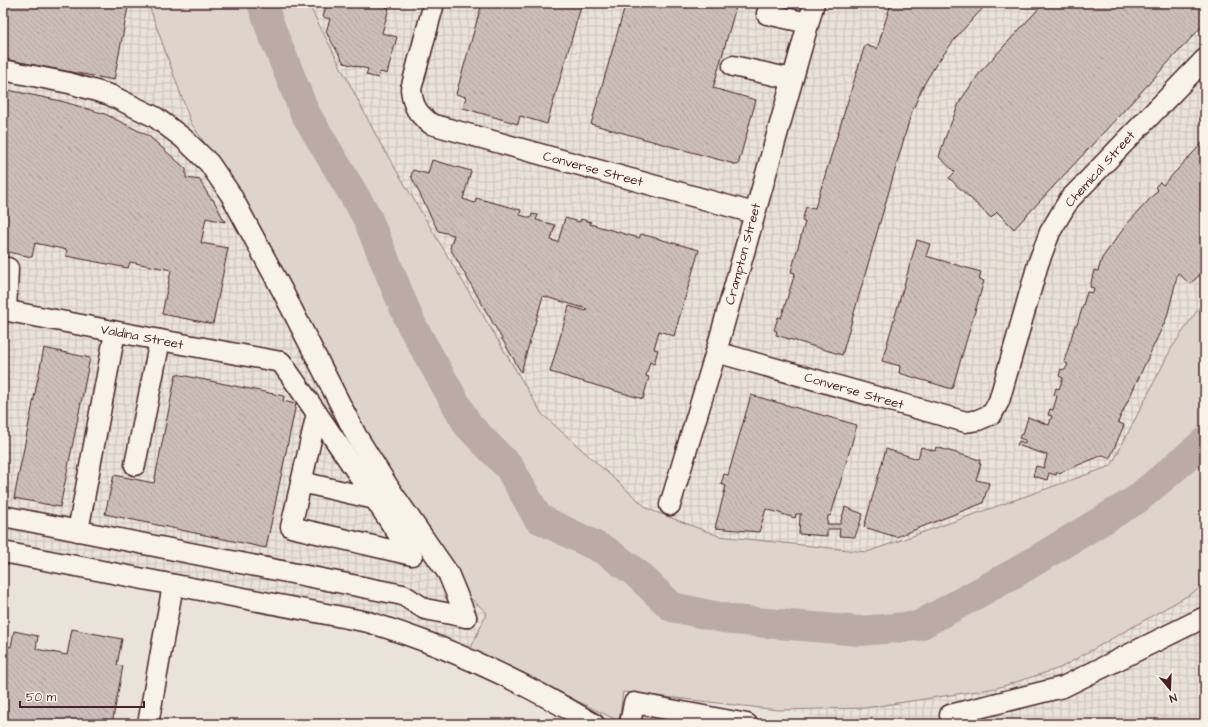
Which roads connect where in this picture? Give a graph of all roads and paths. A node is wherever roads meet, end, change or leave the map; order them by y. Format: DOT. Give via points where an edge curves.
graph roads {
  1 [pos="434,3"];
  2 [pos="770,3"];
  3 [pos="814,3"];
  4 [pos="808,23"];
  5 [pos="1205,58"];
  6 [pos="733,66"];
  7 [pos="3,70"];
  8 [pos="792,79"];
  9 [pos="754,213"];
  10 [pos="3,267"];
  11 [pos="4,310"];
  12 [pos="115,332"];
  13 [pos="160,340"];
  14 [pos="311,347"];
  15 [pos="716,352"];
  16 [pos="281,362"];
  17 [pos="317,413"];
  18 [pos="992,414"];
  19 [pos="135,465"];
  20 [pos="301,482"];
  21 [pos="375,499"];
  22 [pos="670,505"];
  23 [pos="3,516"];
  24 [pos="78,531"];
  25 [pos="3,552"];
  26 [pos="174,585"];
  27 [pos="1205,617"];
  28 [pos="950,715"];
  29 [pos="148,724"];
  30 [pos="594,724"];
  31 [pos="630,724"];
  32 [pos="747,724"];
  1 -- 9 [label="street, Converse Street" via="411,89 413,103 419,114 431,124"];
  2 -- 4 [label="street" via="767,14"];
  3 -- 4 [label="street, Crampton Street"];
  4 -- 8 [label="street, Crampton Street"];
  5 -- 18 [label="street, Chemical Street" via="1069,200 1050,232 1038,264 999,401"];
  6 -- 8 [label="street"];
  7 -- 14 [label="street" via="69,83 110,95 155,117 183,138 209,163 231,195"];
  8 -- 9 [label="street, Crampton Street"];
  9 -- 15 [label="street, Crampton Street"];
  10 -- 11 [label="street" via="8,268"];
  11 -- 12 [label="street, Valdina Street"];
  12 -- 13 [label="street, Valdina Street"];
  12 -- 24 [label="street"];
  13 -- 16 [label="street, Valdina Street"];
  13 -- 19 [label="street"];
  14 -- 16 [label="street"];
  14 -- 24 [label="street" via="356,435 448,573 466,617 426,609 403,595"];
  15 -- 18 [label="street, Converse Street" via="966,422"];
  15 -- 22 [label="street, Crampton Street"];
  16 -- 17 [label="street"];
  17 -- 20 [label="street"];
  17 -- 21 [label="street"];
  20 -- 21 [label="street"];
  20 -- 21 [label="street" via="291,527 412,555"];
  23 -- 24 [label="street"];
  25 -- 26 [label="street"];
  26 -- 29 [label="street"];
  26 -- 30 [label="street" via="368,622 398,631 513,680"];
  27 -- 28 [label="street" via="1062,687"];
  31 -- 32 [label="street" via="634,703"];
}
